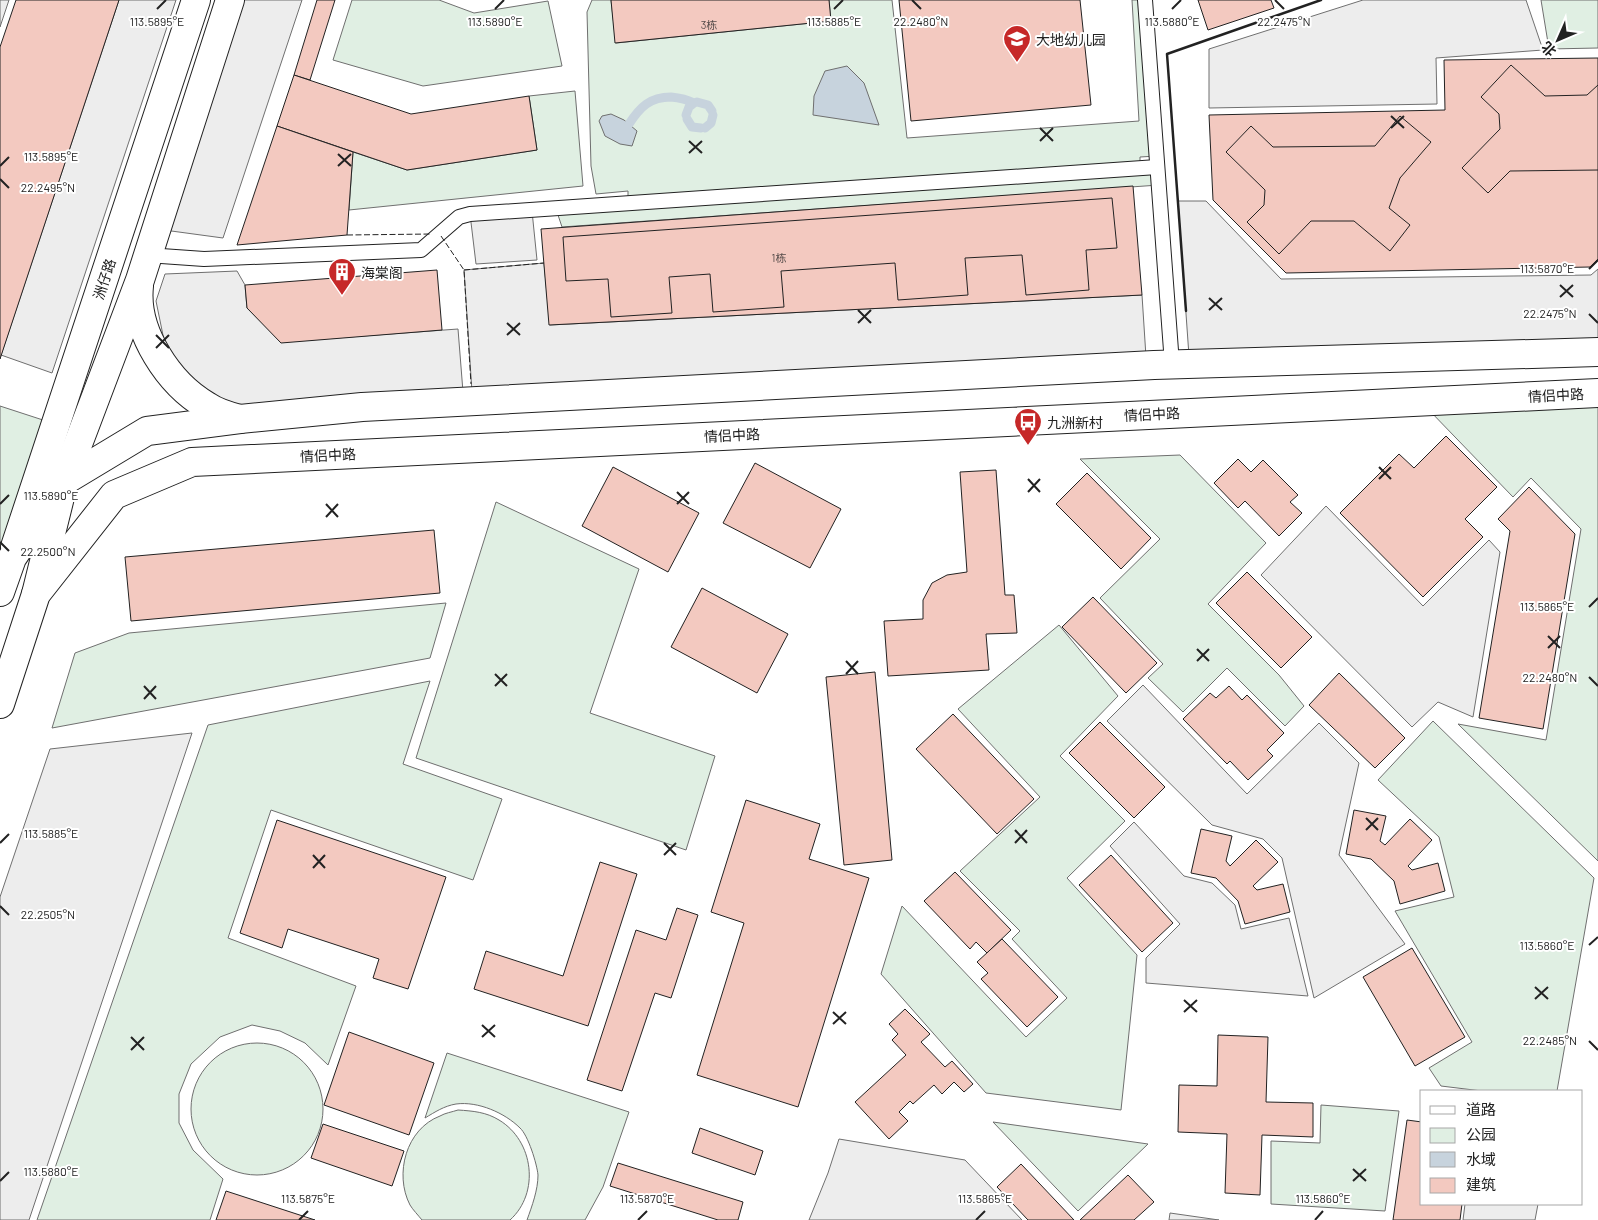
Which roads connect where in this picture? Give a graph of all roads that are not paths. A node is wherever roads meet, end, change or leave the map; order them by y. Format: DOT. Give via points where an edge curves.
graph roads {
  1 [pos="196,0"];
  2 [pos="230,0"];
  3 [pos="1145,0"];
  4 [pos="1157,167"];
  5 [pos="143,268"];
  6 [pos="1598,352"];
  7 [pos="1172,364"];
  8 [pos="1598,392"];
  9 [pos="240,419"];
  10 [pos="64,481"];
  11 [pos="12,558"];
  12 [pos="0,592"];
  13 [pos="36,594"];
  14 [pos="0,704"];
  1 -- 11 [label="main road, 洲仔路"];
  2 -- 5 [label="main road"];
  3 -- 4 [label="lane"];
  4 -- 5 [label="lane" via="597,200 459,217 421,250 204,259"];
  4 -- 7 [label="lane"];
  5 -- 9 [label="main road" via="139,297 142,316 162,364 179,384 208,407"];
  5 -- 10 [label="main road"];
  6 -- 7 [label="main road"];
  7 -- 9 [label="main road" via="362,407"];
  8 -- 13 [label="main road, 情侣中路" via="192,462 114,495"];
  9 -- 10 [label="main road" via="147,431"];
  10 -- 11 [label="main road"];
  10 -- 13 [label="main road"];
  11 -- 12 [label="main road"];
  13 -- 14 [label="main road, 情侣中路"];
}
